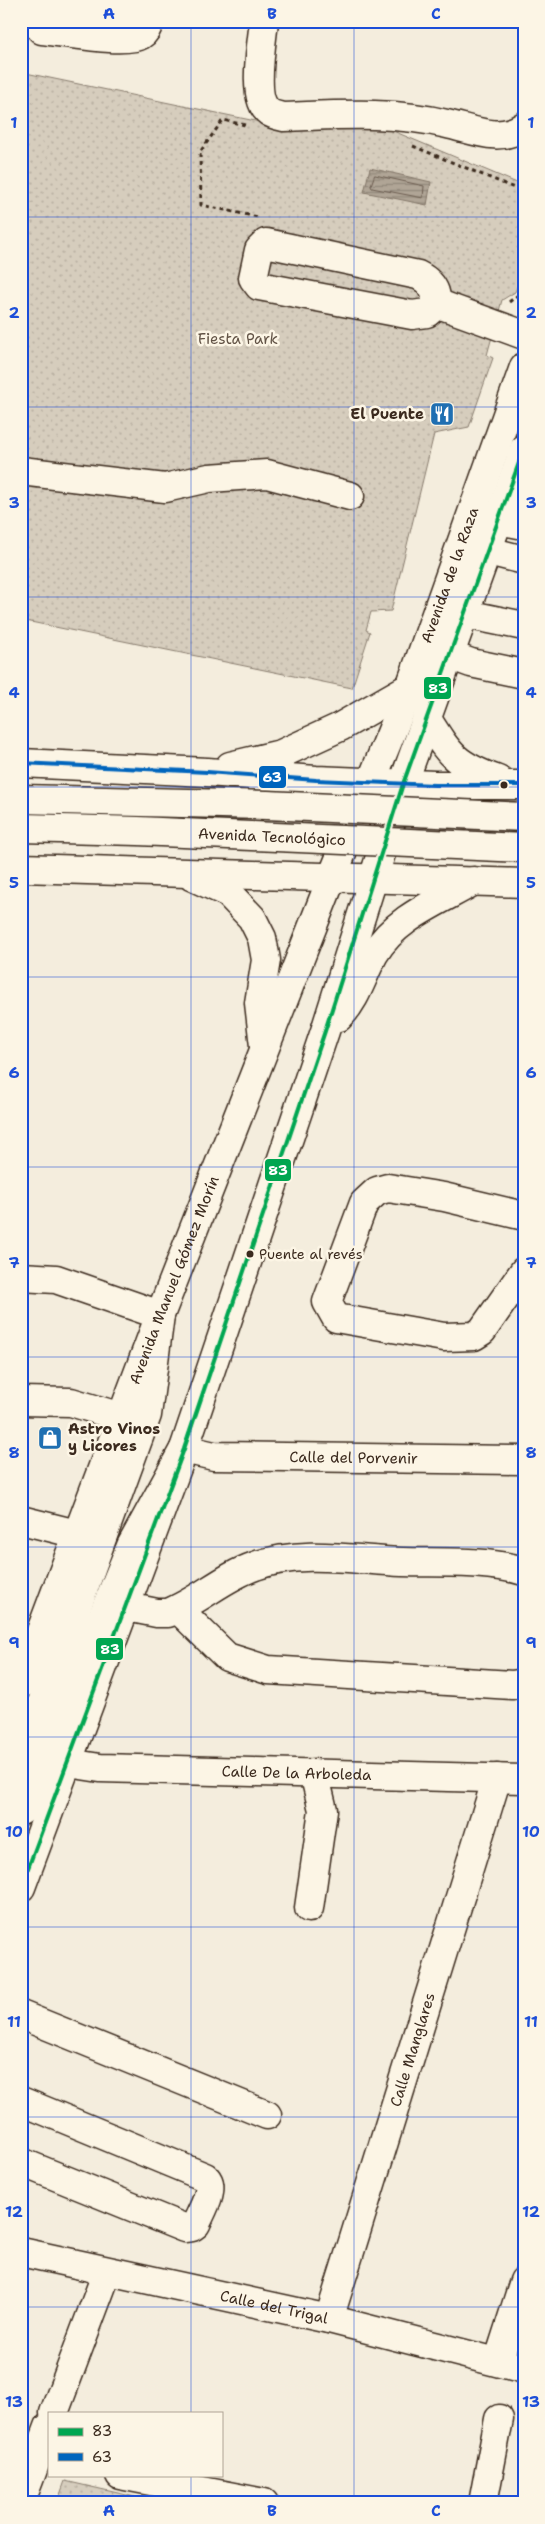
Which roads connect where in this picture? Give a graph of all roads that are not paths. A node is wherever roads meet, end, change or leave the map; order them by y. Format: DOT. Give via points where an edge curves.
graph roads {
  1 [pos="33,21"];
  2 [pos="149,21"];
  3 [pos="264,21"];
  4 [pos="90,28"];
  5 [pos="524,126"];
  6 [pos="436,303"];
  7 [pos="524,334"];
  8 [pos="524,367"];
  9 [pos="524,449"];
  10 [pos="21,471"];
  11 [pos="350,496"];
  12 [pos="499,518"];
  13 [pos="488,551"];
  14 [pos="524,560"];
  15 [pos="465,614"];
  16 [pos="524,626"];
  17 [pos="449,655"];
  18 [pos="524,674"];
  19 [pos="410,687"];
  20 [pos="427,719"];
  21 [pos="21,763"];
  22 [pos="207,772"];
  23 [pos="316,780"];
  24 [pos="372,782"];
  25 [pos="403,784"];
  26 [pos="435,785"];
  27 [pos="517,785"];
  28 [pos="21,799"];
  29 [pos="524,817"];
  30 [pos="21,828"];
  31 [pos="524,848"];
  32 [pos="21,868"];
  33 [pos="185,873"];
  34 [pos="303,876"];
  35 [pos="332,877"];
  36 [pos="372,878"];
  37 [pos="427,880"];
  38 [pos="474,881"];
  39 [pos="524,883"];
  40 [pos="325,1031"];
  41 [pos="264,1051"];
  42 [pos="524,1216"];
  43 [pos="524,1270"];
  44 [pos="21,1277"];
  45 [pos="160,1315"];
  46 [pos="21,1401"];
  47 [pos="121,1417"];
  48 [pos="184,1449"];
  49 [pos="524,1460"];
  50 [pos="21,1520"];
  51 [pos="76,1534"];
  52 [pos="524,1572"];
  53 [pos="127,1607"];
  54 [pos="178,1609"];
  55 [pos="524,1683"];
  56 [pos="21,1684"];
  57 [pos="37,1752"];
  58 [pos="314,1773"];
  59 [pos="497,1778"];
  60 [pos="524,1779"];
  61 [pos="21,1811"];
  62 [pos="24,1869"];
  63 [pos="309,1908"];
  64 [pos="21,2015"];
  65 [pos="21,2101"];
  66 [pos="267,2116"];
  67 [pos="21,2162"];
  68 [pos="21,2252"];
  69 [pos="107,2272"];
  70 [pos="524,2281"];
  71 [pos="329,2319"];
  72 [pos="498,2362"];
  73 [pos="524,2369"];
  74 [pos="54,2412"];
  75 [pos="499,2418"];
  76 [pos="48,2432"];
  77 [pos="43,2460"];
  78 [pos="125,2476"];
  79 [pos="21,2501"];
  80 [pos="264,2503"];
  81 [pos="483,2503"];
  1 -- 4 [label="main road" via="42,30"];
  2 -- 4 [label="main road" via="146,30 123,39"];
  3 -- 5 [label="main road" via="259,82 262,100 268,111 274,114 284,117 396,116 435,121 499,136 512,134"];
  6 -- 6 [label="main road" via="432,285 418,275 270,243 261,247 253,278 259,286 412,315 427,313"];
  6 -- 7 [label="main road"];
  8 -- 12 [label="main road, Avenida de la Raza"];
  9 -- 12 [label="main road, Avenida de la Raza"];
  10 -- 11 [label="main road" via="165,488 210,478 267,474"];
  12 -- 13 [label="main road, Avenida de la Raza"];
  12 -- 19 [label="main road, Avenida de la Raza"];
  13 -- 14 [label="main road"];
  13 -- 15 [label="main road, Avenida de la Raza"];
  15 -- 16 [label="main road"];
  15 -- 17 [label="main road, Avenida de la Raza"];
  17 -- 18 [label="main road"];
  17 -- 20 [label="main road, Avenida de la Raza"];
  19 -- 22 [label="main road" via="340,727 281,754"];
  19 -- 24 [label="main road, Avenida de la Raza"];
  20 -- 25 [label="main road, Avenida de la Raza"];
  20 -- 27 [label="main road" via="448,753 457,761 473,771"];
  21 -- 22 [label="main road"];
  22 -- 23 [label="main road"];
  23 -- 24 [label="main road"];
  23 -- 34 [label="main road" via="334,812 337,833 327,855"];
  24 -- 25 [label="main road"];
  24 -- 35 [label="main road"];
  25 -- 26 [label="main road"];
  25 -- 36 [label="main road"];
  26 -- 27 [label="main road"];
  26 -- 37 [label="main road" via="412,815 408,840 413,859"];
  28 -- 29 [label="main road, Avenida Tecnológico, bridge" via="267,805"];
  30 -- 31 [label="main road, Avenida Tecnológico, bridge"];
  32 -- 33 [label="main road"];
  33 -- 34 [label="main road"];
  33 -- 41 [label="main road" via="228,893 252,918 262,938 266,960 259,1003"];
  34 -- 35 [label="main road"];
  35 -- 36 [label="main road"];
  35 -- 41 [label="main road, Avenida Manuel Gómez Morín"];
  36 -- 37 [label="main road"];
  36 -- 40 [label="main road"];
  37 -- 38 [label="main road"];
  38 -- 39 [label="main road"];
  38 -- 40 [label="main road" via="418,911 399,926 375,952 350,1006"];
  40 -- 48 [label="main road"];
  41 -- 45 [label="main road, Avenida Manuel Gómez Morín"];
  42 -- 43 [label="main road" via="444,1197 388,1188 377,1192 364,1203 327,1302 336,1318 444,1337 474,1336 482,1331"];
  44 -- 45 [label="main road" via="56,1279"];
  45 -- 47 [label="main road, Avenida Manuel Gómez Morín"];
  45 -- 57 [label="main road" via="147,1415"];
  46 -- 47 [label="main road" via="72,1402"];
  47 -- 51 [label="main road, Avenida Manuel Gómez Morín"];
  48 -- 49 [label="main road, Calle del Porvenir" via="214,1456"];
  48 -- 53 [label="main road"];
  48 -- 57 [label="main road" via="131,1546"];
  50 -- 51 [label="main road"];
  51 -- 56 [label="main road, Avenida Manuel Gómez Morín"];
  52 -- 54 [label="main road" via="483,1565 280,1559 232,1575"];
  53 -- 54 [label="main road" via="157,1613"];
  53 -- 57 [label="main road"];
  54 -- 55 [label="main road" via="227,1657 268,1670 512,1686"];
  57 -- 58 [label="main road, Calle De la Arboleda" via="100,1768"];
  57 -- 61 [label="main road"];
  57 -- 62 [label="main road"];
  58 -- 59 [label="main road, Calle De la Arboleda"];
  58 -- 63 [label="main road" via="323,1810"];
  59 -- 60 [label="main road, Calle De la Arboleda"];
  59 -- 71 [label="main road, Calle Manglares"];
  64 -- 66 [label="main road"];
  65 -- 67 [label="main road" via="205,2178 210,2188 196,2224 184,2228"];
  68 -- 69 [label="main road, Calle del Trigal"];
  69 -- 71 [label="main road, Calle del Trigal"];
  69 -- 74 [label="main road"];
  70 -- 72 [label="main road"];
  71 -- 72 [label="main road, Calle del Trigal"];
  72 -- 73 [label="main road, Calle del Trigal"];
  75 -- 81 [label="main road"];
  76 -- 77 [label="main road"];
  77 -- 79 [label="main road"];
  78 -- 80 [label="main road"];
}
